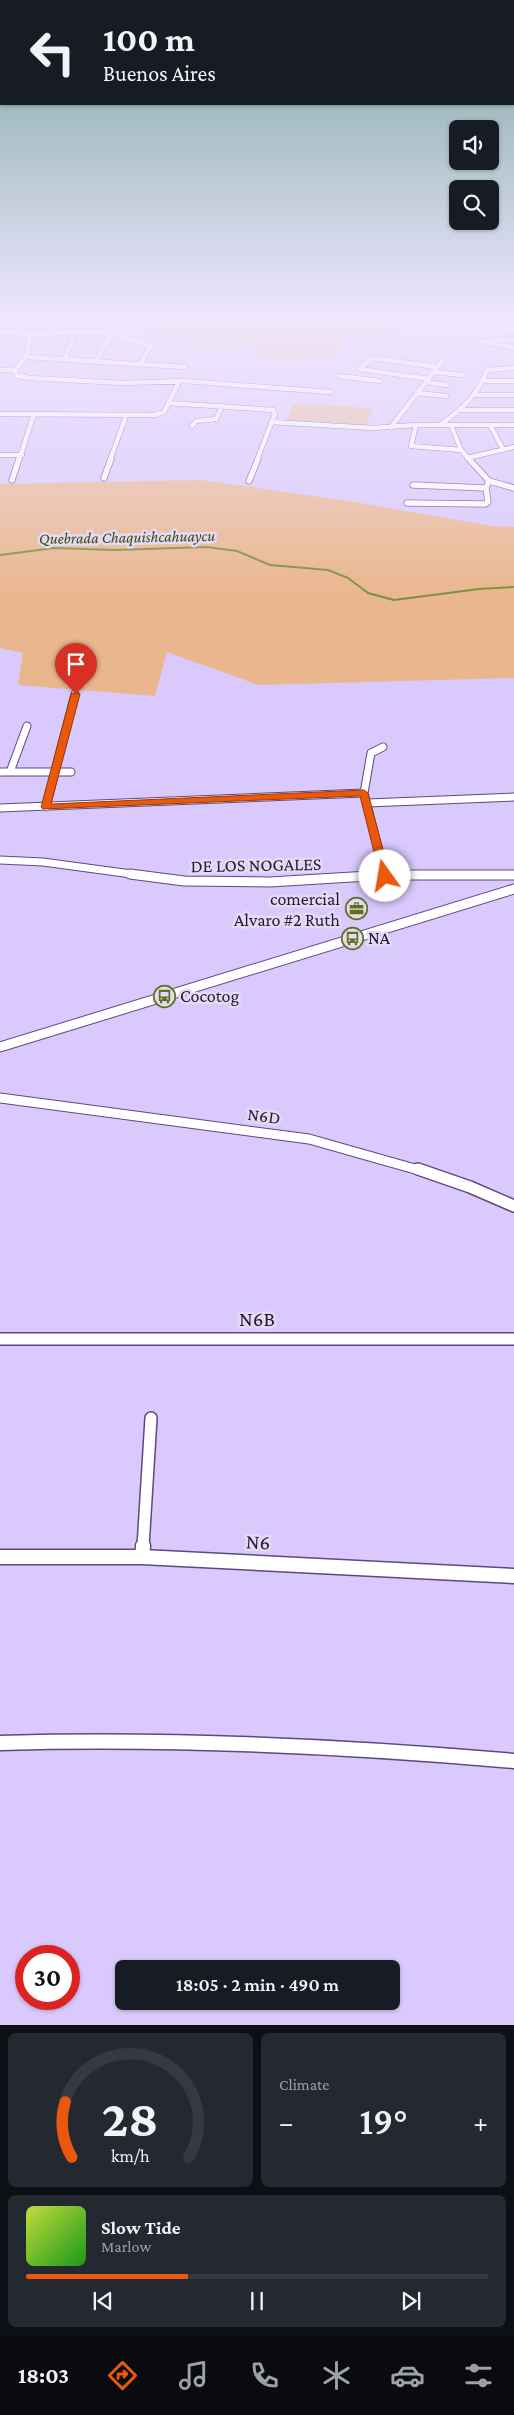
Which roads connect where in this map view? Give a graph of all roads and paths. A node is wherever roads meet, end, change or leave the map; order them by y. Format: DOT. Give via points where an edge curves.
graph roads {
  1 [pos="165,410"];
  2 [pos="220,410"];
  3 [pos="272,410"];
  4 [pos="404,410"];
  5 [pos="462,410"];
  6 [pos="0,414"];
  7 [pos="34,414"];
  8 [pos="126,416"];
  9 [pos="271,422"];
  10 [pos="416,425"];
  11 [pos="440,425"];
  12 [pos="451,425"];
  13 [pos="514,425"];
  14 [pos="192,426"];
  15 [pos="490,426"];
  16 [pos="391,428"];
  17 [pos="514,447"];
  18 [pos="461,450"];
  19 [pos="503,450"];
  20 [pos="0,454"];
  21 [pos="22,455"];
  22 [pos="467,458"];
  23 [pos="104,478"];
  24 [pos="12,480"];
  25 [pos="249,481"];
  26 [pos="488,481"];
  27 [pos="414,485"];
  28 [pos="486,488"];
  29 [pos="514,488"];
  30 [pos="407,503"];
  31 [pos="76,694"];
  32 [pos="27,726"];
  33 [pos="383,747"];
  34 [pos="0,772"];
  35 [pos="10,772"];
  36 [pos="55,772"];
  37 [pos="71,772"];
  38 [pos="364,793"];
  39 [pos="514,797"];
  40 [pos="368,802"];
  41 [pos="46,807"];
  42 [pos="0,808"];
  43 [pos="0,860"];
  44 [pos="514,875"];
  45 [pos="385,876"];
  46 [pos="514,889"];
  47 [pos="0,1046"];
  48 [pos="0,1098"];
  49 [pos="514,1206"];
  50 [pos="0,1339"];
  51 [pos="514,1339"];
  52 [pos="151,1418"];
  53 [pos="0,1557"];
  54 [pos="142,1557"];
  55 [pos="514,1576"];
  56 [pos="0,1743"];
  57 [pos="514,1761"];
  1 -- 8 [label="street" via="159,414"];
  2 -- 14 [label="street" via="216,419 196,421"];
  3 -- 9 [label="street" via="275,414"];
  4 -- 16 [label="street"];
  5 -- 11 [label="street"];
  6 -- 7 [label="street"];
  7 -- 8 [label="street"];
  7 -- 21 [label="street"];
  8 -- 23 [label="street"];
  9 -- 16 [label="street"];
  9 -- 25 [label="street"];
  10 -- 11 [label="street"];
  10 -- 16 [label="street"];
  10 -- 18 [label="street" via="411,446"];
  11 -- 12 [label="street"];
  12 -- 15 [label="street"];
  12 -- 18 [label="street"];
  13 -- 15 [label="street"];
  15 -- 19 [label="street"];
  17 -- 19 [label="street"];
  18 -- 22 [label="street"];
  19 -- 22 [label="street"];
  20 -- 21 [label="street"];
  21 -- 24 [label="street"];
  22 -- 26 [label="street"];
  26 -- 28 [label="street"];
  26 -- 29 [label="street"];
  27 -- 28 [label="street"];
  28 -- 30 [label="street" via="488,502 480,505"];
  31 -- 36 [label="street"];
  32 -- 35 [label="street"];
  33 -- 38 [label="street" via="371,753"];
  34 -- 35 [label="street"];
  35 -- 36 [label="street"];
  36 -- 37 [label="street"];
  36 -- 41 [label="street"];
  38 -- 40 [label="street"];
  38 -- 41 [label="street"];
  39 -- 40 [label="street"];
  40 -- 45 [label="street"];
  41 -- 42 [label="street"];
  43 -- 45 [label="street, DE LOS NOGALES" via="43,862 184,881 270,882"];
  44 -- 45 [label="street, DE LOS NOGALES"];
  46 -- 47 [label="street"];
  48 -- 49 [label="street, N6D" via="309,1140 399,1163"];
  50 -- 51 [label="street, N6B"];
  52 -- 54 [label="street"];
  53 -- 54 [label="street, N6"];
  54 -- 55 [label="street, N6"];
  56 -- 57 [label="street" via="196,1742 386,1749"];
}
